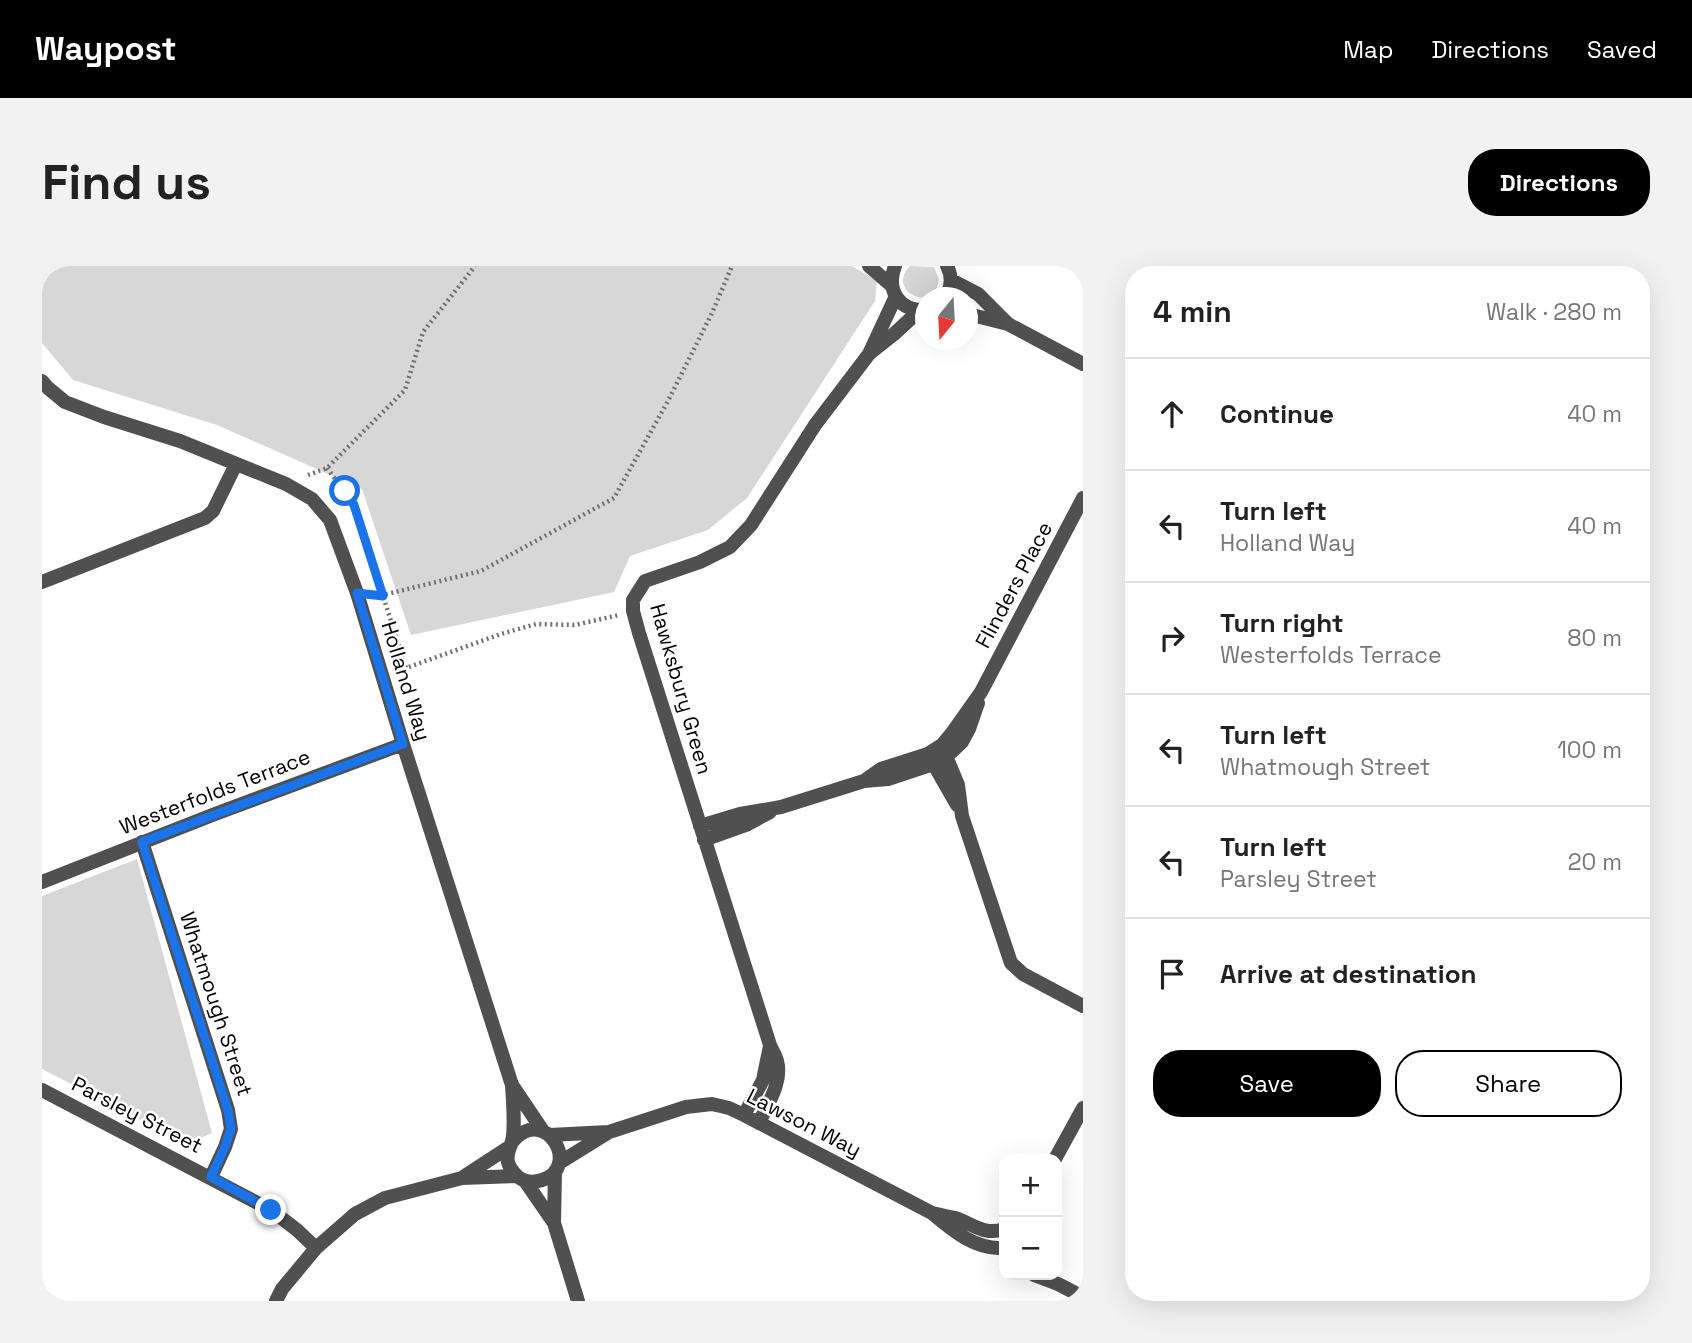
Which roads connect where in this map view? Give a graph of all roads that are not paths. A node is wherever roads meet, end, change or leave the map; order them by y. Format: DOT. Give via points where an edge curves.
graph roads {
  1 [pos="869,266"];
  2 [pos="895,266"];
  3 [pos="949,273"];
  4 [pos="894,291"];
  5 [pos="915,309"];
  6 [pos="978,316"];
  7 [pos="915,317"];
  8 [pos="1008,324"];
  9 [pos="869,354"];
  10 [pos="1083,364"];
  11 [pos="42,381"];
  12 [pos="236,464"];
  13 [pos="1083,498"];
  14 [pos="42,582"];
  15 [pos="403,744"];
  16 [pos="937,755"];
  17 [pos="702,833"];
  18 [pos="142,842"];
  19 [pos="42,882"];
  20 [pos="1083,1006"];
  21 [pos="770,1045"];
  22 [pos="512,1085"];
  23 [pos="42,1090"];
  24 [pos="1083,1108"];
  25 [pos="744,1115"];
  26 [pos="759,1123"];
  27 [pos="609,1132"];
  28 [pos="546,1133"];
  29 [pos="511,1144"];
  30 [pos="1058,1154"];
  31 [pos="557,1167"];
  32 [pos="211,1177"];
  33 [pos="462,1178"];
  34 [pos="521,1178"];
  35 [pos="932,1213"];
  36 [pos="554,1223"];
  37 [pos="999,1232"];
  38 [pos="316,1248"];
  39 [pos="999,1248"];
  40 [pos="1056,1280"];
  41 [pos="1083,1297"];
  42 [pos="276,1301"];
  43 [pos="578,1301"];
  1 -- 4 [label="street"];
  2 -- 4 [label="street, Hawksbury Green" via="891,276"];
  3 -- 8 [label="street"];
  4 -- 5 [label="street" via="902,303"];
  4 -- 9 [label="street, Hawksbury Green"];
  6 -- 8 [label="street"];
  7 -- 9 [label="street, Hawksbury Green"];
  8 -- 10 [label="street"];
  9 -- 17 [label="street, Hawksbury Green" via="814,425 751,525 730,547 645,581 633,600"];
  11 -- 12 [label="street, Holland Way" via="65,402"];
  12 -- 14 [label="street" via="205,518"];
  12 -- 15 [label="street, Holland Way" via="312,499 330,520"];
  13 -- 16 [label="street, Flinders Place" via="981,692"];
  15 -- 18 [label="street, Westerfolds Terrace"];
  15 -- 22 [label="street, Holland Way"];
  16 -- 17 [label="street" via="881,769 864,781 781,807 740,814"];
  16 -- 20 [label="street" via="1011,963"];
  17 -- 21 [label="street, Hawksbury Green"];
  18 -- 19 [label="street, Westerfolds Terrace"];
  18 -- 32 [label="street, Whatmough Street" via="228,1110 231,1129"];
  21 -- 25 [label="street, Hawksbury Green" via="763,1080"];
  21 -- 26 [label="street, Hawksbury Green" via="779,1072"];
  22 -- 28 [label="street, Holland Way"];
  22 -- 29 [label="street, Holland Way"];
  23 -- 32 [label="street, Parsley Street"];
  24 -- 30 [label="street"];
  25 -- 26 [label="street, Lawson Way"];
  25 -- 27 [label="street, Lawson Way" via="719,1105 700,1104"];
  26 -- 35 [label="street, Lawson Way"];
  27 -- 28 [label="street, Lawson Way"];
  27 -- 31 [label="street, Lawson Way"];
  28 -- 29 [label="street" via="526,1131"];
  28 -- 31 [label="street" via="559,1147"];
  29 -- 33 [label="street"];
  29 -- 34 [label="street" via="508,1163"];
  31 -- 34 [label="street" via="542,1181"];
  31 -- 36 [label="street"];
  32 -- 38 [label="street, Parsley Street" via="271,1210"];
  33 -- 34 [label="street"];
  33 -- 38 [label="street" via="386,1198 355,1214"];
  34 -- 36 [label="street"];
  35 -- 37 [label="street, Lawson Way" via="984,1231"];
  35 -- 39 [label="street, Lawson Way" via="951,1230 986,1248"];
  36 -- 43 [label="street"];
  38 -- 42 [label="street"];
  40 -- 41 [label="street"];
}
